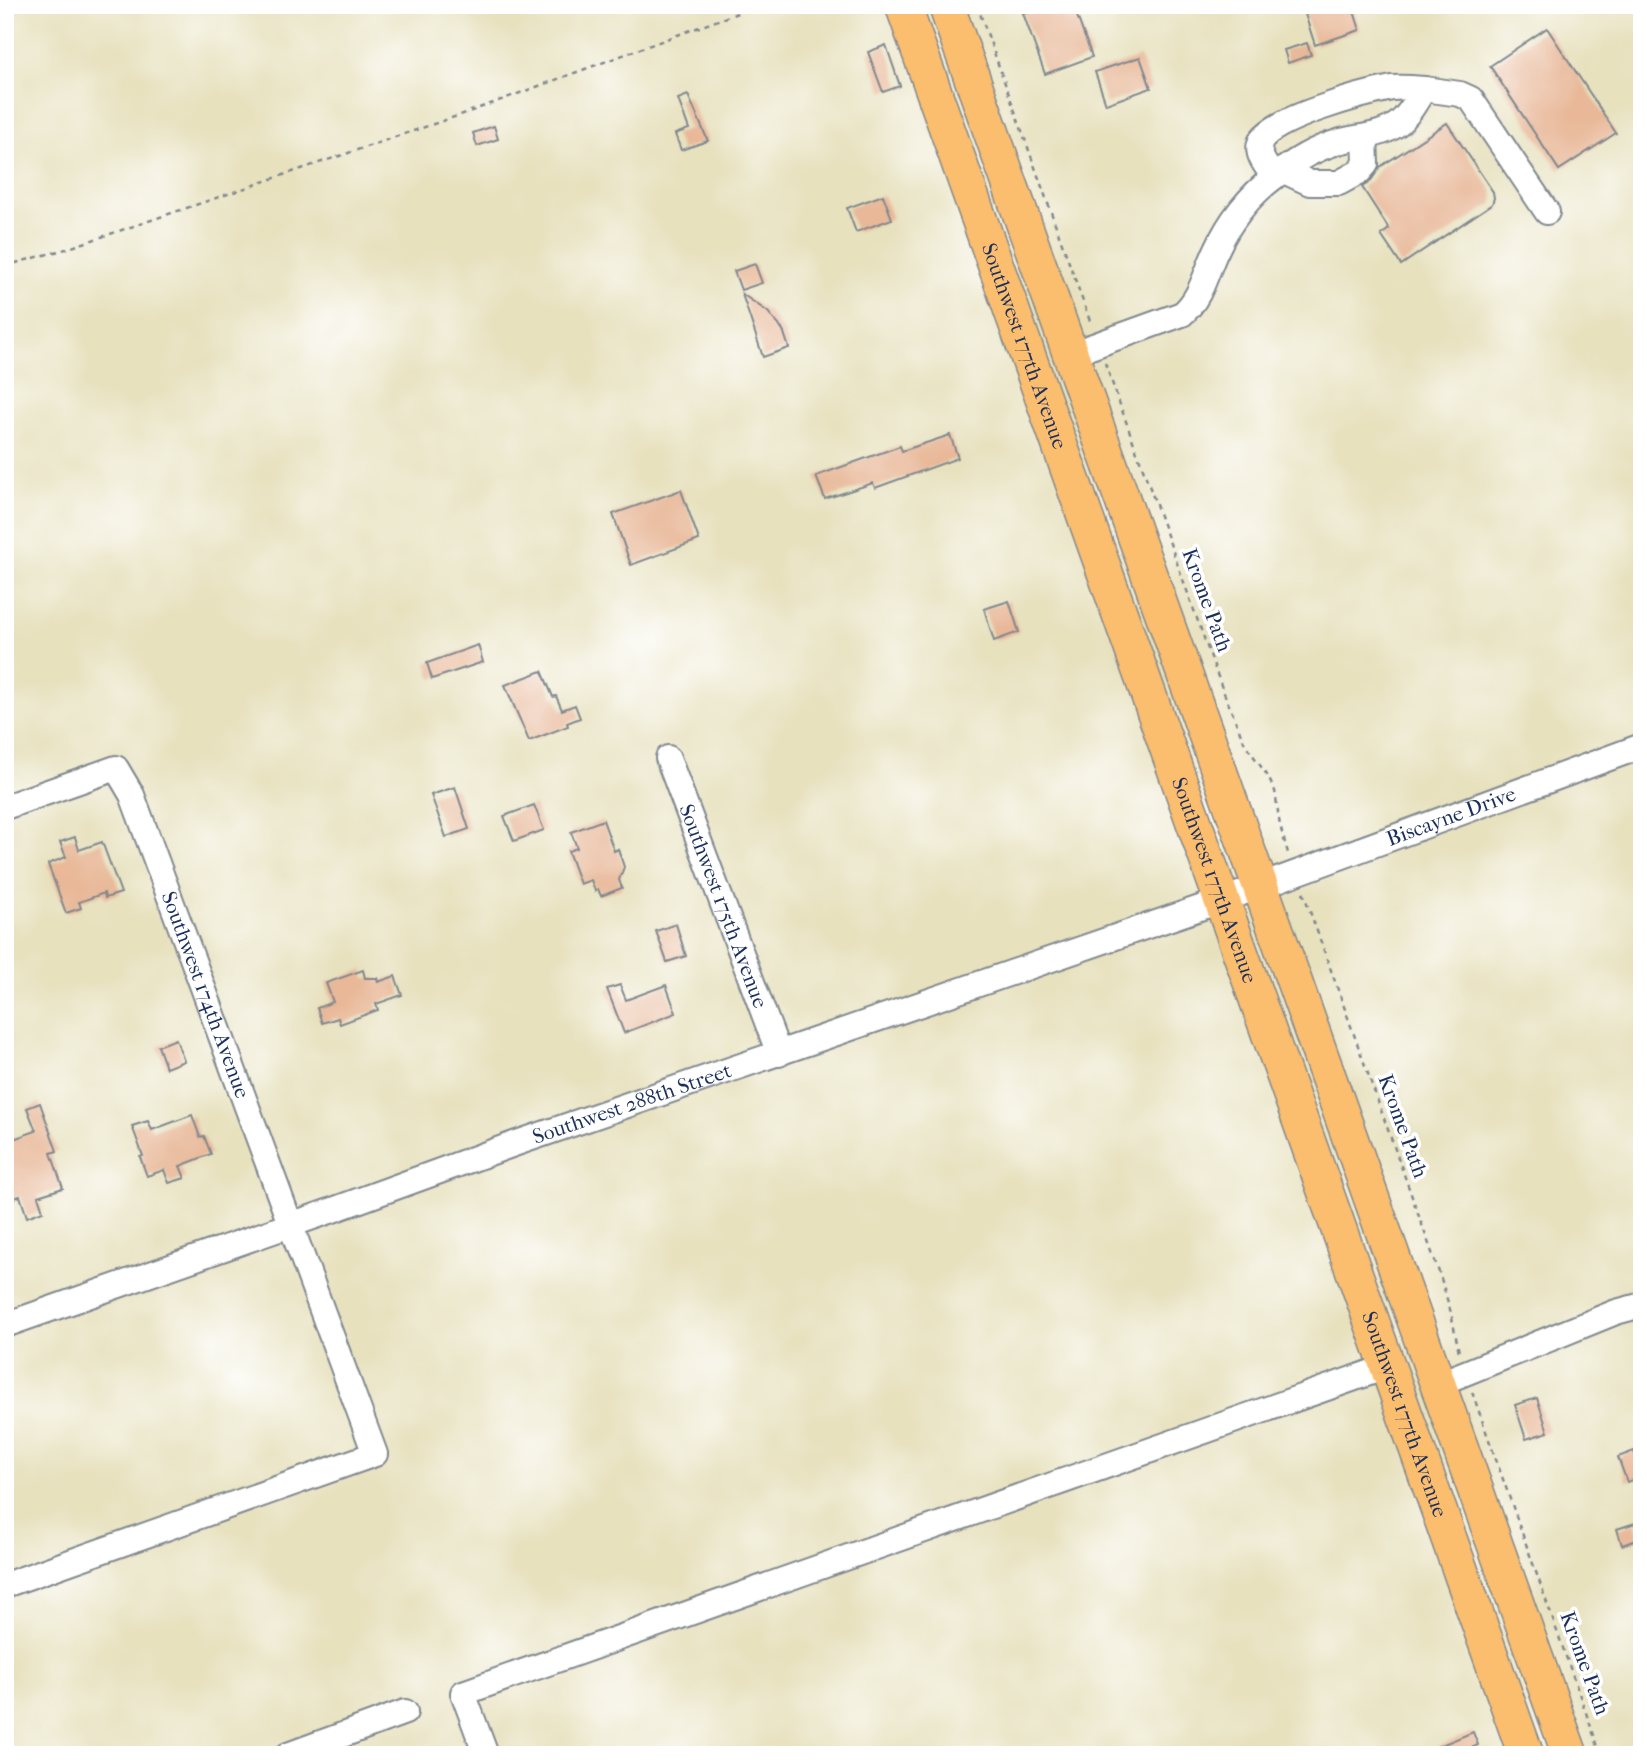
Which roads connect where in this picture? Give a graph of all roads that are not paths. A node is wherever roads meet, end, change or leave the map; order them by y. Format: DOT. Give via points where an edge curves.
graph roads {
  1 [pos="903,5"];
  2 [pos="954,8"];
  3 [pos="1424,89"];
  4 [pos="1365,137"];
  5 [pos="1278,174"];
  6 [pos="1547,212"];
  7 [pos="1089,348"];
  8 [pos="1642,747"];
  9 [pos="668,758"];
  10 [pos="5,807"];
  11 [pos="1261,884"];
  12 [pos="1223,900"];
  13 [pos="779,1054"];
  14 [pos="291,1225"];
  15 [pos="1642,1305"];
  16 [pos="5,1325"];
  17 [pos="1389,1366"];
  18 [pos="1454,1384"];
  19 [pos="5,1585"];
  20 [pos="405,1713"];
  21 [pos="288,1755"];
  22 [pos="486,1755"];
  23 [pos="1526,1755"];
  24 [pos="1570,1755"];
  1 -- 12 [label="highway, Southwest 177th Avenue"];
  2 -- 7 [label="highway, Southwest 177th Avenue"];
  3 -- 4 [label="street" via="1397,124"];
  3 -- 5 [label="street" via="1395,88 1327,105 1269,132 1259,145 1259,154"];
  3 -- 6 [label="street" via="1471,99"];
  4 -- 5 [label="street" via="1324,147"];
  4 -- 5 [label="street" via="1366,164 1339,183 1310,183"];
  5 -- 7 [label="street" via="1229,227 1189,308"];
  7 -- 11 [label="highway, Southwest 177th Avenue"];
  8 -- 11 [label="street, Biscayne Drive"];
  9 -- 13 [label="street, Southwest 175th Avenue"];
  10 -- 14 [label="street, Southwest 174th Avenue" via="116,768 132,795"];
  11 -- 12 [label="street, Southwest 288th Street"];
  11 -- 18 [label="highway, Southwest 177th Avenue"];
  12 -- 13 [label="street, Southwest 288th Street"];
  12 -- 17 [label="highway, Southwest 177th Avenue"];
  13 -- 14 [label="street, Southwest 288th Street"];
  14 -- 16 [label="street, Southwest 288th Street"];
  14 -- 19 [label="street, Southwest 174th Avenue" via="375,1454"];
  15 -- 18 [label="street" via="1616,1312"];
  17 -- 22 [label="street" via="463,1693"];
  17 -- 23 [label="highway, Southwest 177th Avenue"];
  18 -- 24 [label="highway, Southwest 177th Avenue"];
  20 -- 21 [label="street"];
}
